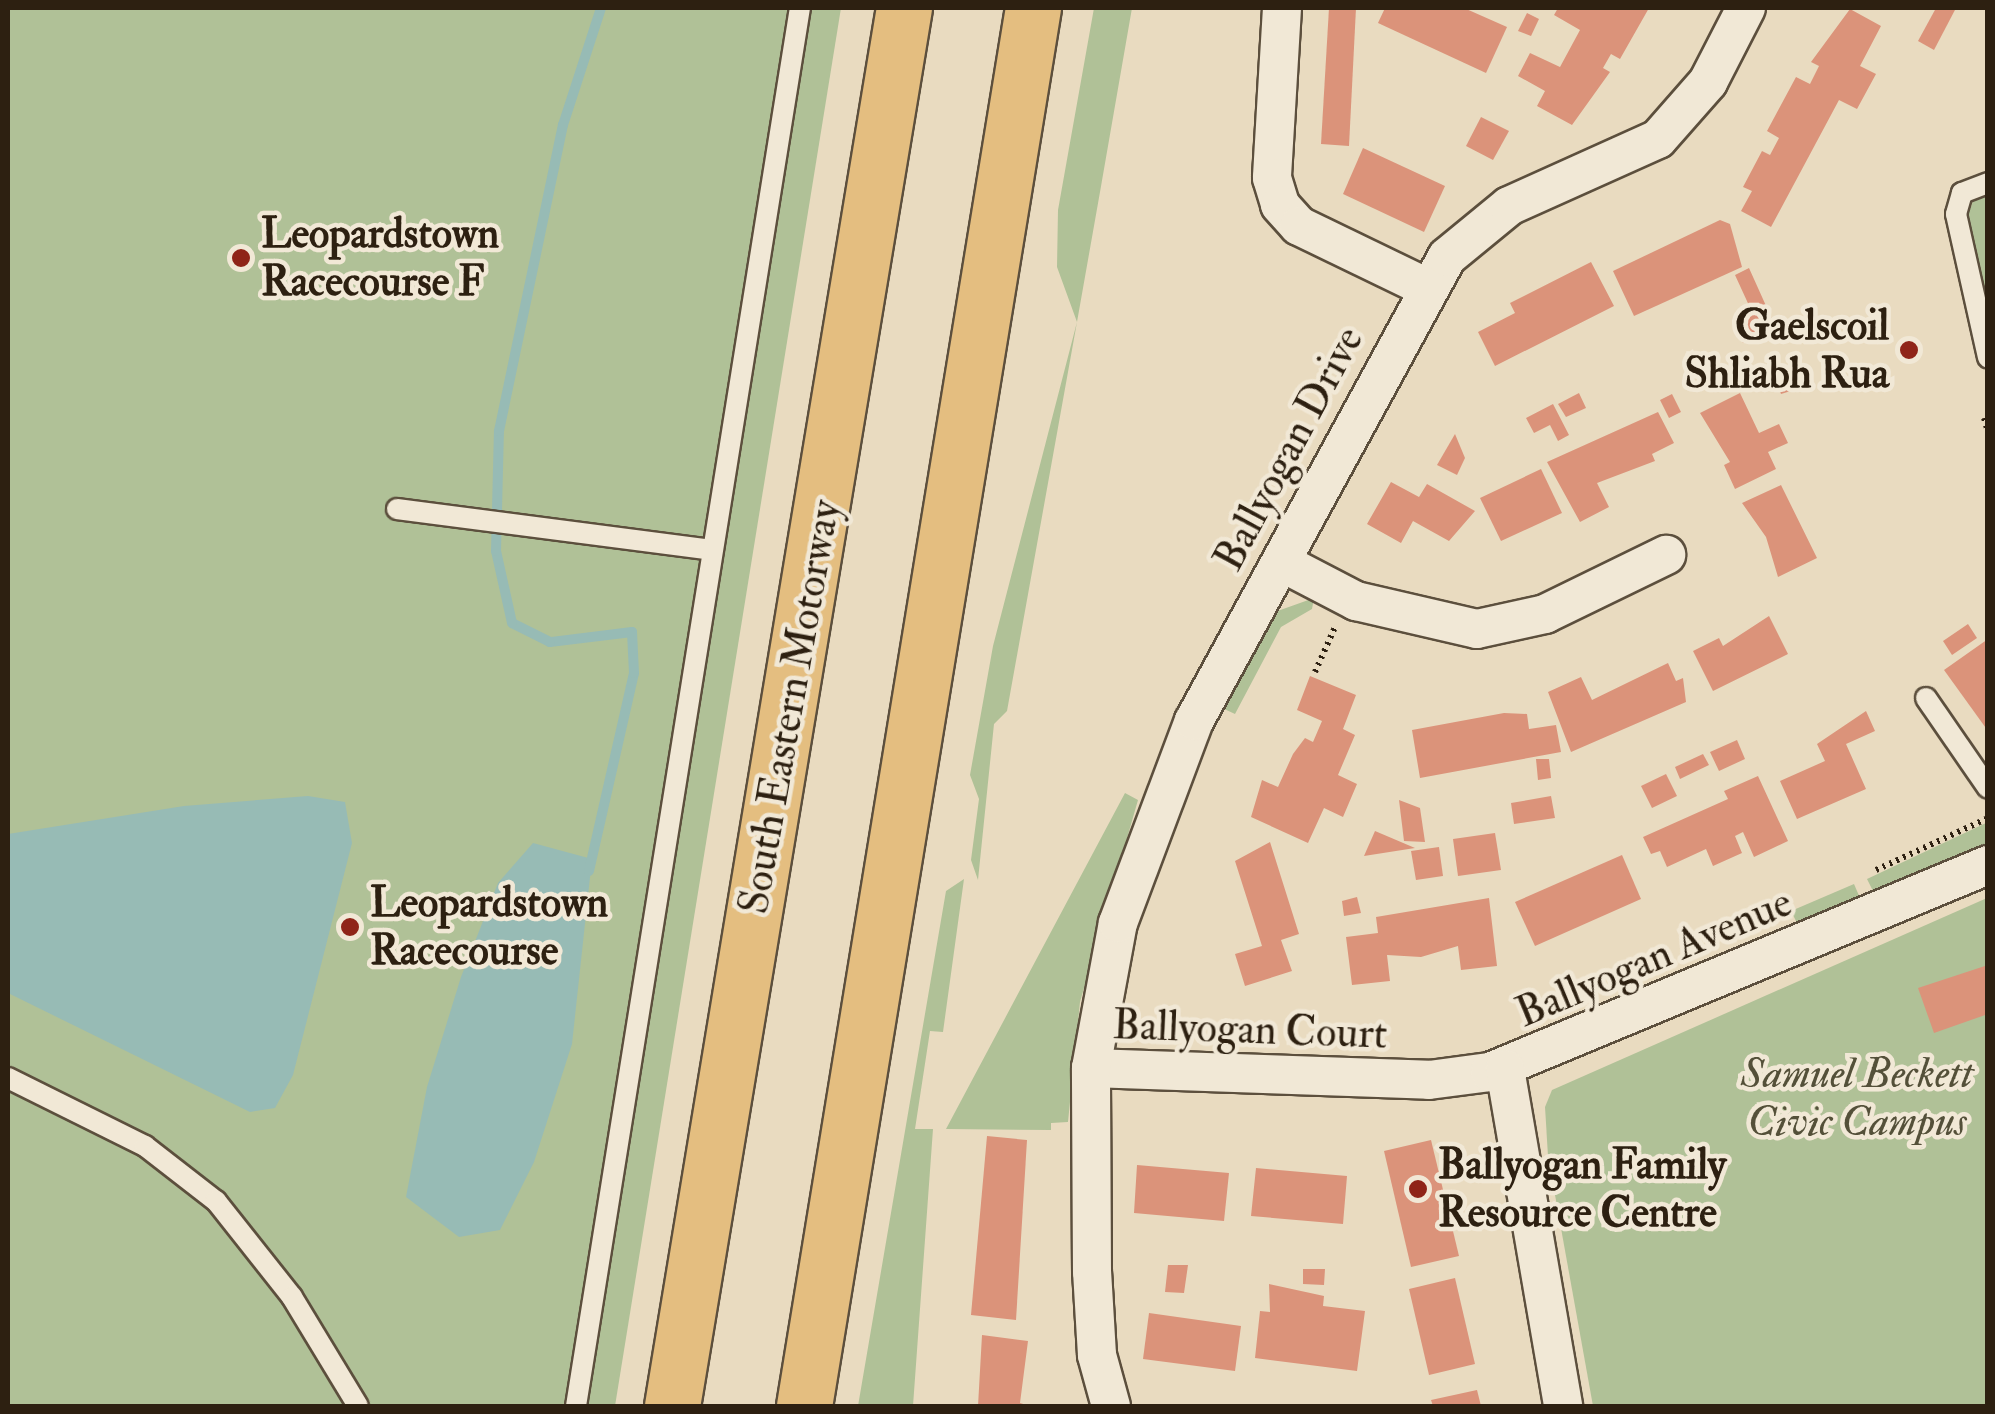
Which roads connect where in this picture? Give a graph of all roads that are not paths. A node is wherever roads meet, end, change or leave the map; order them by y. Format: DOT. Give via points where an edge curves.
graph roads {
  1 [pos="800,8"];
  2 [pos="904,8"];
  3 [pos="1033,8"];
  4 [pos="1282,8"];
  5 [pos="1746,8"];
  6 [pos="1988,183"];
  7 [pos="1424,287"];
  8 [pos="1988,357"];
  9 [pos="397,509"];
  10 [pos="711,550"];
  11 [pos="1666,555"];
  12 [pos="1281,562"];
  13 [pos="1926,698"];
  14 [pos="1988,788"];
  15 [pos="1988,865"];
  16 [pos="1091,1068"];
  17 [pos="1505,1068"];
  18 [pos="8,1078"];
  19 [pos="358,1406"];
  20 [pos="576,1406"];
  21 [pos="672,1406"];
  22 [pos="804,1406"];
  23 [pos="1110,1406"];
  24 [pos="1562,1406"];
  1 -- 10 [label="lane"];
  2 -- 21 [label="highway, South Eastern Motorway"];
  3 -- 22 [label="highway"];
  4 -- 7 [label="street" via="1272,178 1280,204 1298,226"];
  5 -- 7 [label="street, Ballyogan Drive" via="1708,82 1658,139 1491,216"];
  6 -- 8 [label="lane" via="1962,194 1956,214"];
  7 -- 12 [label="street, Ballyogan Drive"];
  9 -- 10 [label="lane"];
  10 -- 20 [label="lane"];
  11 -- 12 [label="street" via="1545,614 1477,629 1356,600"];
  12 -- 16 [label="street, Ballyogan Drive" via="1153,814 1118,923"];
  13 -- 14 [label="lane"];
  15 -- 17 [label="street, Ballyogan Avenue"];
  16 -- 17 [label="street, Ballyogan Court" via="1429,1080"];
  16 -- 23 [label="street, Ballyogan Court" via="1092,1272"];
  17 -- 24 [label="street, Ballyogan Avenue"];
  18 -- 19 [label="lane" via="145,1146 216,1201 292,1297"];
}
